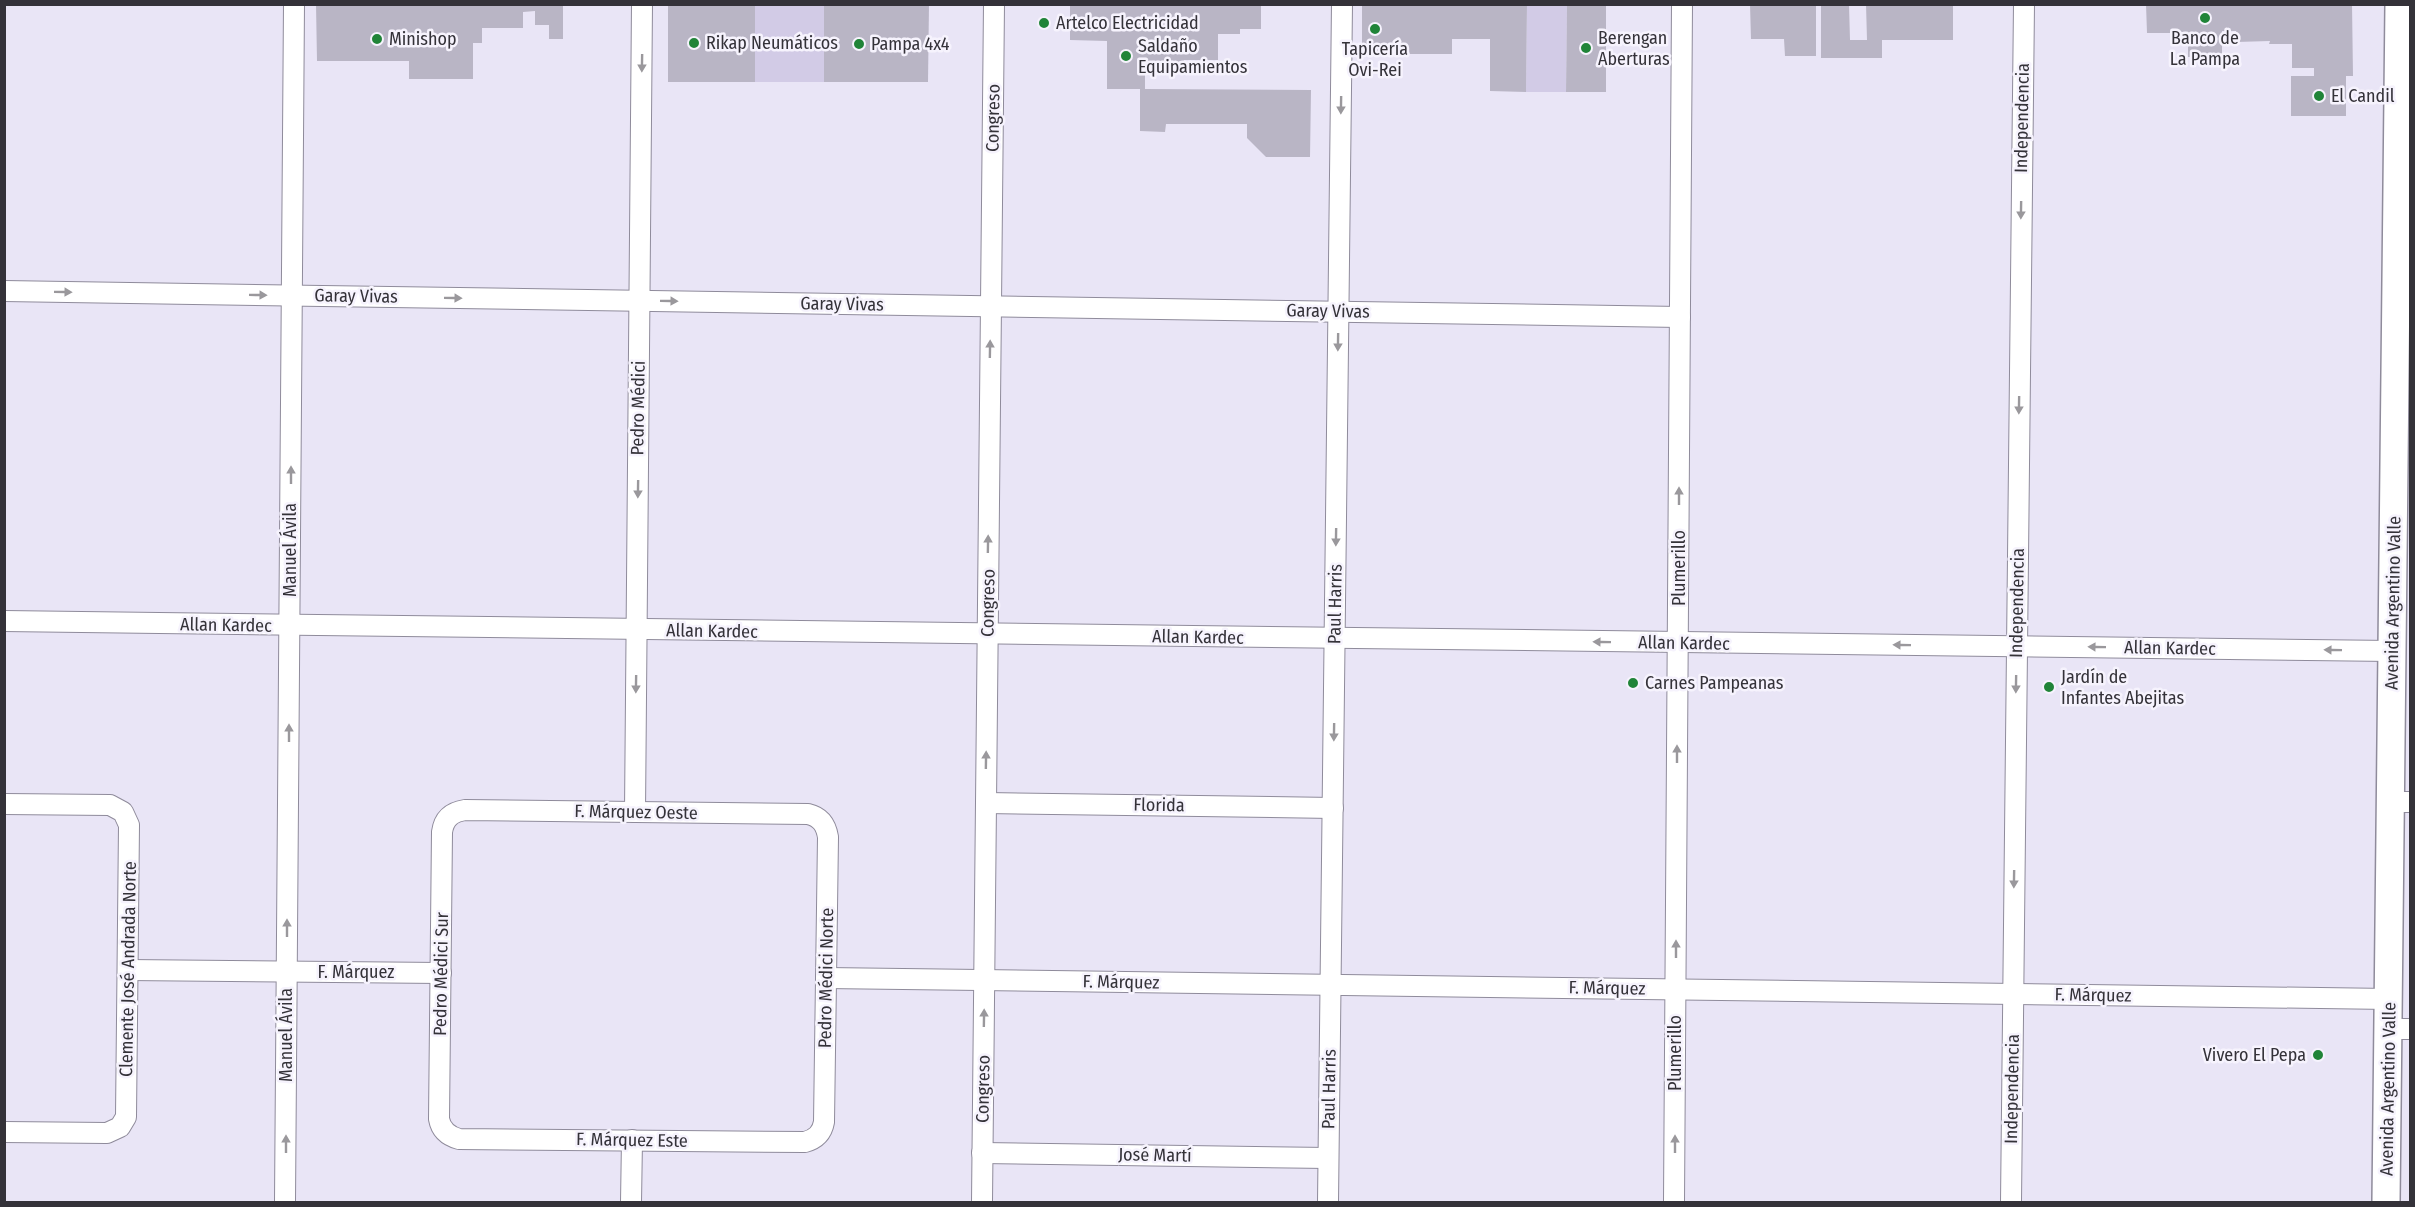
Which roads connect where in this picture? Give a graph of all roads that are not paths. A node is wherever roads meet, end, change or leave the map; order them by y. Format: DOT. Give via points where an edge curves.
graph roads {
  1 [pos="294,4"];
  2 [pos="642,4"];
  3 [pos="994,4"];
  4 [pos="1342,4"];
  5 [pos="1683,4"];
  6 [pos="2024,4"];
  7 [pos="2399,4"];
  8 [pos="4,291"];
  9 [pos="292,296"];
  10 [pos="639,301"];
  11 [pos="991,306"];
  12 [pos="1338,312"];
  13 [pos="1680,317"];
  14 [pos="2403,388"];
  15 [pos="2402,576"];
  16 [pos="4,621"];
  17 [pos="290,626"];
  18 [pos="636,630"];
  19 [pos="987,634"];
  20 [pos="1335,639"];
  21 [pos="1678,643"];
  22 [pos="2017,646"];
  23 [pos="2392,651"];
  24 [pos="2401,802"];
  25 [pos="986,803"];
  26 [pos="4,804"];
  27 [pos="1333,808"];
  28 [pos="635,812"];
  29 [pos="449,816"];
  30 [pos="821,820"];
  31 [pos="128,970"];
  32 [pos="287,972"];
  33 [pos="441,973"];
  34 [pos="826,978"];
  35 [pos="984,980"];
  36 [pos="1331,985"];
  37 [pos="1676,989"];
  38 [pos="2013,994"];
  39 [pos="2389,999"];
  40 [pos="2399,1029"];
  41 [pos="4,1132"];
  42 [pos="446,1132"];
  43 [pos="818,1135"];
  44 [pos="632,1140"];
  45 [pos="982,1153"];
  46 [pos="1328,1158"];
  47 [pos="285,1203"];
  48 [pos="631,1203"];
  49 [pos="982,1203"];
  50 [pos="1328,1203"];
  51 [pos="1674,1203"];
  52 [pos="2011,1203"];
  53 [pos="2386,1203"];
  1 -- 9 [label="street, Manuel Ávila"];
  2 -- 10 [label="street, Pedro Médici, one-way"];
  3 -- 11 [label="street, Congreso"];
  4 -- 12 [label="street, Paul Harris, one-way"];
  5 -- 13 [label="street, Plumerillo"];
  6 -- 22 [label="street, Independencia, one-way"];
  7 -- 14 [label="main road, Avenida Argentino Valle"];
  8 -- 9 [label="street, Garay Vivas, one-way"];
  9 -- 10 [label="street, Garay Vivas, one-way"];
  17 -- 9 [label="street, Manuel Ávila, one-way"];
  10 -- 11 [label="street, Garay Vivas, one-way"];
  10 -- 18 [label="street, Pedro Médici, one-way"];
  11 -- 12 [label="street, Garay Vivas"];
  19 -- 11 [label="street, Congreso, one-way"];
  12 -- 13 [label="street, Garay Vivas"];
  12 -- 20 [label="street, Paul Harris, one-way"];
  21 -- 13 [label="street, Plumerillo, one-way"];
  14 -- 15 [label="main road, Avenida Argentino Valle"];
  15 -- 23 [label="main road, Avenida Argentino Valle"];
  16 -- 17 [label="street, Allan Kardec"];
  17 -- 18 [label="street, Allan Kardec"];
  32 -- 17 [label="street, Manuel Ávila, one-way"];
  18 -- 19 [label="street, Allan Kardec"];
  18 -- 28 [label="street, Pedro Médici, one-way"];
  19 -- 20 [label="street, Allan Kardec"];
  25 -- 19 [label="street, Congreso, one-way"];
  21 -- 20 [label="street, Allan Kardec, one-way"];
  20 -- 27 [label="street, Paul Harris, one-way"];
  22 -- 21 [label="street, Allan Kardec, one-way"];
  37 -- 21 [label="street, Plumerillo, one-way"];
  23 -- 22 [label="street, Allan Kardec, one-way"];
  22 -- 38 [label="street, Independencia, one-way"];
  23 -- 24 [label="main road, Avenida Argentino Valle"];
  24 -- 39 [label="main road, Avenida Argentino Valle"];
  25 -- 27 [label="street, Florida"];
  25 -- 35 [label="street, Congreso"];
  26 -- 31 [label="street, Clemente José Andrada Norte" via="107,805 123,812 129,825"];
  27 -- 36 [label="street, Paul Harris"];
  28 -- 29 [label="street, F. Márquez Oeste" via="465,810"];
  28 -- 30 [label="street, F. Márquez Oeste" via="808,814"];
  29 -- 33 [label="street, Pedro Médici Sur" via="442,832"];
  30 -- 34 [label="street, Pedro Médici Norte" via="828,837"];
  31 -- 32 [label="street, F. Márquez"];
  31 -- 41 [label="street, Clemente José Andrada Norte" via="126,1114 120,1127 103,1133"];
  32 -- 33 [label="street, F. Márquez"];
  47 -- 32 [label="street, Manuel Ávila, one-way"];
  33 -- 42 [label="street, Pedro Médici Sur" via="439,1119"];
  34 -- 35 [label="street, F. Márquez"];
  34 -- 43 [label="street, Pedro Médici Norte" via="824,1122"];
  35 -- 36 [label="street, F. Márquez"];
  45 -- 35 [label="street, Congreso, one-way"];
  36 -- 37 [label="street, F. Márquez"];
  36 -- 46 [label="street, Paul Harris"];
  37 -- 38 [label="street, F. Márquez"];
  51 -- 37 [label="street, Plumerillo, one-way"];
  38 -- 39 [label="street, F. Márquez"];
  38 -- 52 [label="street, Independencia"];
  39 -- 40 [label="main road, Avenida Argentino Valle"];
  40 -- 53 [label="main road, Avenida Argentino Valle"];
  42 -- 44 [label="street, F. Márquez Este" via="459,1138"];
  43 -- 44 [label="street, F. Márquez Este" via="805,1142"];
  44 -- 48 [label="street"];
  45 -- 46 [label="street, José Martí"];
  45 -- 49 [label="street, Congreso"];
  46 -- 50 [label="street, Paul Harris"];
}
